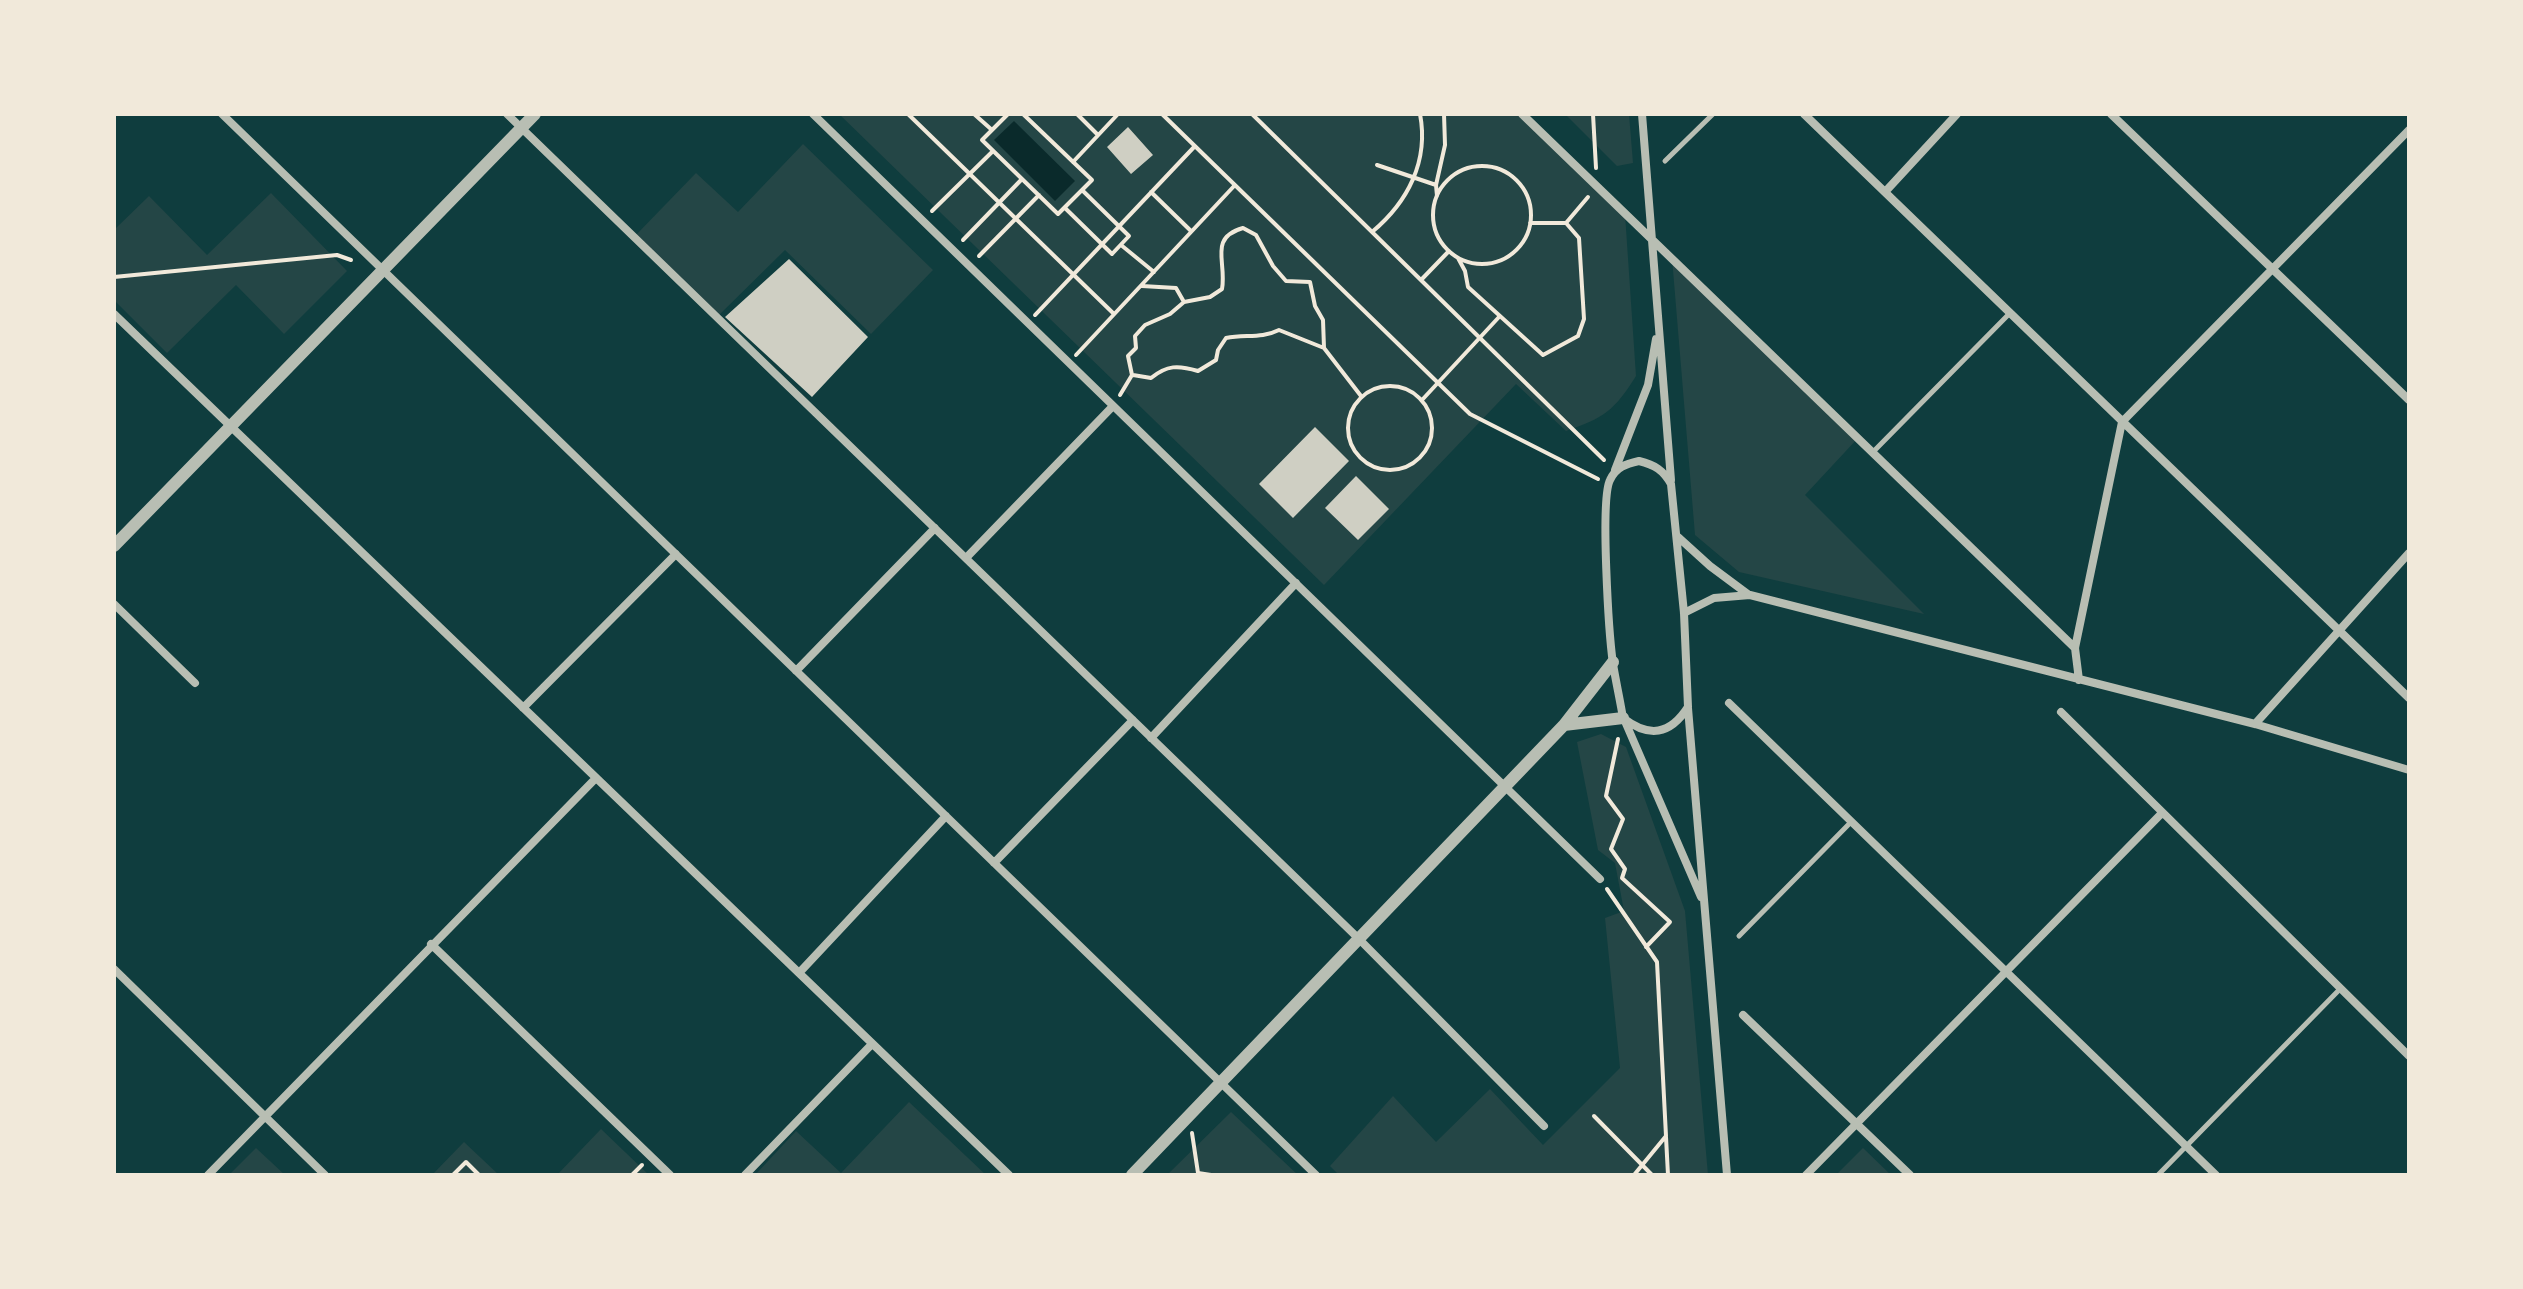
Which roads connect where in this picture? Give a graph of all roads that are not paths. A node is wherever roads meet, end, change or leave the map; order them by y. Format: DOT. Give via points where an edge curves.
graph roads {
  1 [pos="222,114"];
  2 [pos="507,114"];
  3 [pos="535,114"];
  4 [pos="813,114"];
  5 [pos="1522,114"];
  6 [pos="1642,114"];
  7 [pos="1713,114"];
  8 [pos="1804,114"];
  9 [pos="1957,114"];
  10 [pos="2111,114"];
  11 [pos="521,128"];
  12 [pos="2409,130"];
  13 [pos="1665,161"];
  14 [pos="1885,192"];
  15 [pos="1653,240"];
  16 [pos="2273,269"];
  17 [pos="383,270"];
  18 [pos="2010,313"];
  19 [pos="114,314"];
  20 [pos="1659,326"];
  21 [pos="2409,400"];
  22 [pos="1113,406"];
  23 [pos="2122,422"];
  24 [pos="230,425"];
  25 [pos="1872,454"];
  26 [pos="1615,472"];
  27 [pos="1671,484"];
  28 [pos="935,528"];
  29 [pos="1678,537"];
  30 [pos="114,546"];
  31 [pos="2409,553"];
  32 [pos="676,554"];
  33 [pos="966,558"];
  34 [pos="1296,583"];
  35 [pos="1750,595"];
  36 [pos="114,604"];
  37 [pos="1684,613"];
  38 [pos="2340,632"];
  39 [pos="2075,648"];
  40 [pos="1613,662"];
  41 [pos="796,671"];
  42 [pos="2079,680"];
  43 [pos="195,683"];
  44 [pos="2409,698"];
  45 [pos="1729,703"];
  46 [pos="1688,707"];
  47 [pos="523,708"];
  48 [pos="2061,712"];
  49 [pos="1623,718"];
  50 [pos="1133,720"];
  51 [pos="2255,724"];
  52 [pos="1564,725"];
  53 [pos="1151,738"];
  54 [pos="2409,770"];
  55 [pos="596,778"];
  56 [pos="1505,786"];
  57 [pos="2162,813"];
  58 [pos="946,816"];
  59 [pos="1851,822"];
  60 [pos="994,863"];
  61 [pos="1600,879"];
  62 [pos="1705,905"];
  63 [pos="1739,936"];
  64 [pos="1359,939"];
  65 [pos="431,944"];
  66 [pos="114,969"];
  67 [pos="2006,972"];
  68 [pos="799,973"];
  69 [pos="2341,989"];
  70 [pos="1743,1015"];
  71 [pos="872,1044"];
  72 [pos="2409,1056"];
  73 [pos="1221,1083"];
  74 [pos="266,1117"];
  75 [pos="1856,1124"];
  76 [pos="1544,1126"];
  77 [pos="2186,1146"];
  78 [pos="208,1175"];
  79 [pos="325,1175"];
  80 [pos="670,1175"];
  81 [pos="745,1175"];
  82 [pos="1009,1175"];
  83 [pos="1132,1175"];
  84 [pos="1316,1175"];
  85 [pos="1727,1175"];
  86 [pos="1806,1175"];
  87 [pos="1910,1175"];
  88 [pos="2158,1175"];
  89 [pos="2216,1175"];
  1 -- 17 [label="street"];
  2 -- 11 [label="street"];
  3 -- 11 [label="street"];
  4 -- 22 [label="street"];
  5 -- 15 [label="street"];
  6 -- 15 [label="street"];
  7 -- 13 [label="lane"];
  8 -- 14 [label="street"];
  9 -- 14 [label="street"];
  10 -- 16 [label="street"];
  11 -- 17 [label="street"];
  11 -- 28 [label="street"];
  12 -- 16 [label="street"];
  14 -- 18 [label="street"];
  15 -- 20 [label="street"];
  15 -- 25 [label="street"];
  16 -- 21 [label="street"];
  16 -- 23 [label="street"];
  17 -- 24 [label="street"];
  17 -- 32 [label="street"];
  18 -- 23 [label="street"];
  18 -- 25 [label="lane"];
  19 -- 24 [label="street"];
  20 -- 26 [label="street" via="1648,385"];
  20 -- 27 [label="street"];
  22 -- 33 [label="street"];
  22 -- 34 [label="street"];
  23 -- 38 [label="street"];
  23 -- 39 [label="street"];
  24 -- 30 [label="street"];
  24 -- 47 [label="street"];
  25 -- 39 [label="street"];
  26 -- 27 [label="street" via="1639,461 1653,464"];
  26 -- 40 [label="street" via="1608,483 1605,524"];
  27 -- 29 [label="street"];
  28 -- 33 [label="street"];
  28 -- 41 [label="street"];
  29 -- 35 [label="street"];
  29 -- 37 [label="street"];
  31 -- 38 [label="street"];
  32 -- 41 [label="street"];
  32 -- 47 [label="street"];
  33 -- 50 [label="street"];
  34 -- 53 [label="street"];
  34 -- 56 [label="street"];
  35 -- 37 [label="street" via="1714,598"];
  35 -- 42 [label="street"];
  36 -- 43 [label="street"];
  37 -- 46 [label="street"];
  38 -- 44 [label="street"];
  38 -- 51 [label="street"];
  39 -- 42 [label="street"];
  40 -- 49 [label="street"];
  40 -- 52 [label="street"];
  41 -- 58 [label="street"];
  42 -- 51 [label="street"];
  45 -- 59 [label="street"];
  46 -- 49 [label="street" via="1679,721 1651,732"];
  46 -- 62 [label="street"];
  47 -- 55 [label="street"];
  48 -- 57 [label="street"];
  49 -- 52 [label="street"];
  49 -- 62 [label="street"];
  50 -- 53 [label="street"];
  50 -- 60 [label="street"];
  51 -- 54 [label="street"];
  52 -- 56 [label="street"];
  53 -- 64 [label="street"];
  55 -- 65 [label="street"];
  55 -- 68 [label="street"];
  56 -- 61 [label="street"];
  56 -- 64 [label="street"];
  57 -- 67 [label="street"];
  57 -- 69 [label="street"];
  58 -- 60 [label="street"];
  58 -- 68 [label="street"];
  59 -- 63 [label="lane"];
  59 -- 67 [label="street"];
  60 -- 73 [label="street"];
  62 -- 85 [label="street"];
  64 -- 73 [label="street"];
  64 -- 76 [label="street"];
  65 -- 74 [label="street"];
  65 -- 80 [label="street"];
  66 -- 74 [label="street"];
  67 -- 75 [label="street"];
  67 -- 77 [label="street"];
  68 -- 71 [label="street"];
  69 -- 72 [label="street"];
  69 -- 77 [label="lane"];
  70 -- 75 [label="street"];
  71 -- 81 [label="street"];
  71 -- 82 [label="street"];
  73 -- 83 [label="street"];
  73 -- 84 [label="street"];
  74 -- 78 [label="street"];
  74 -- 79 [label="street"];
  75 -- 86 [label="street"];
  75 -- 87 [label="street"];
  77 -- 88 [label="lane"];
  77 -- 89 [label="street"];
}
